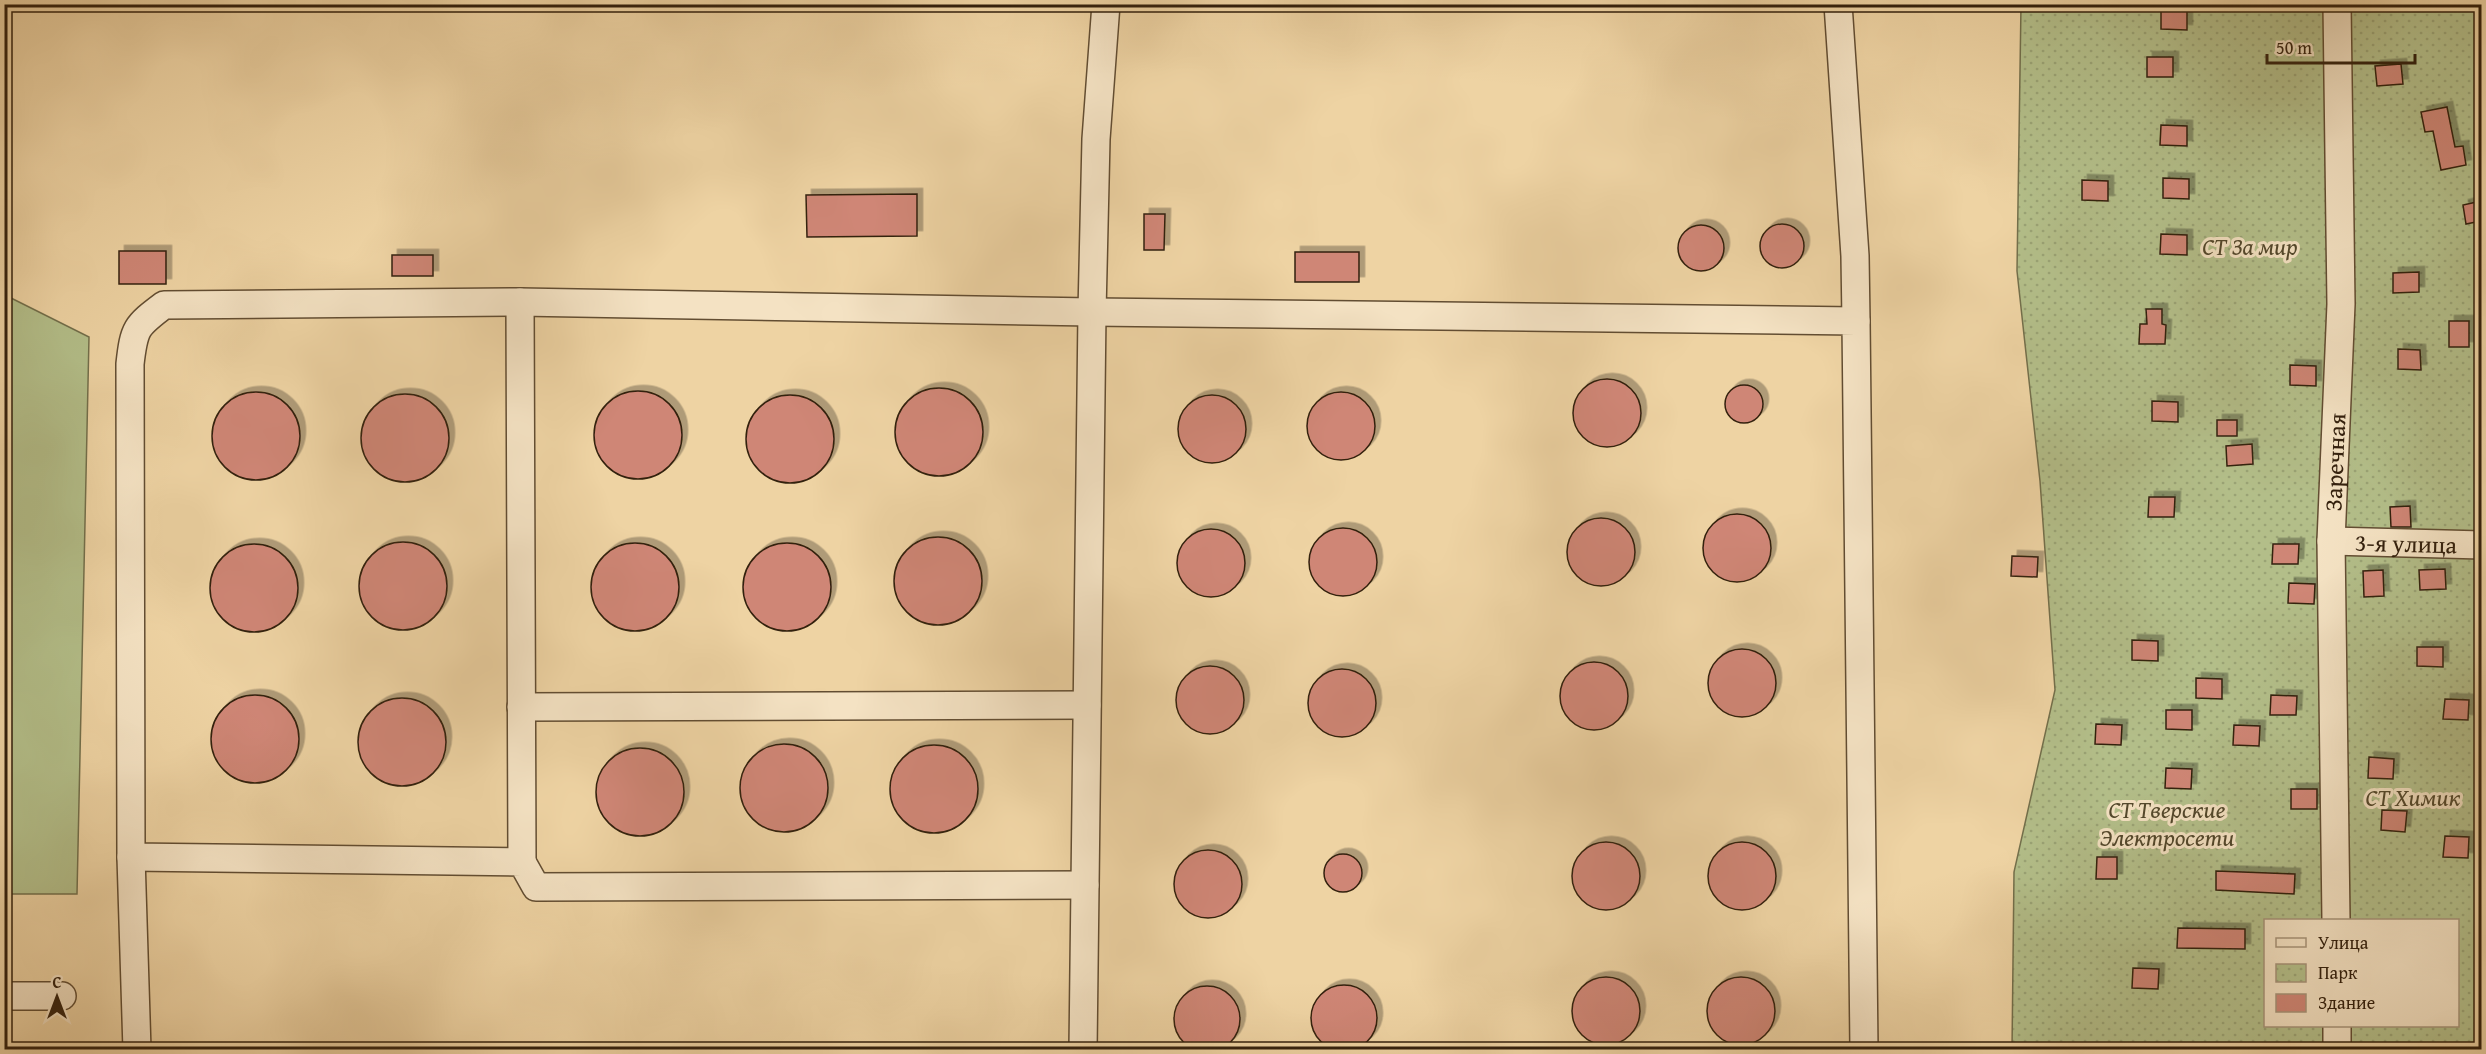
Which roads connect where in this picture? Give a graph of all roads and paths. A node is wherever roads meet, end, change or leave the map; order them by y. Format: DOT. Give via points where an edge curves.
graph roads {
  1 [pos="1106,4"];
  2 [pos="1838,4"];
  3 [pos="2337,4"];
  4 [pos="520,302"];
  5 [pos="1092,312"];
  6 [pos="1856,321"];
  7 [pos="2331,540"];
  8 [pos="2481,545"];
  9 [pos="1087,705"];
  10 [pos="521,706"];
  11 [pos="131,857"];
  12 [pos="522,862"];
  13 [pos="1085,885"];
  14 [pos="2336,919"];
  15 [pos="4,996"];
  16 [pos="62,996"];
  17 [pos="2337,1027"];
  18 [pos="136,1050"];
  19 [pos="1083,1050"];
  20 [pos="1864,1050"];
  21 [pos="2337,1050"];
  1 -- 5 [label="street" via="1096,139"];
  2 -- 6 [label="street"];
  3 -- 7 [label="street, Заречная" via="2341,304"];
  4 -- 5 [label="street"];
  4 -- 10 [label="street"];
  4 -- 11 [label="street" via="164,305 140,323 130,364"];
  5 -- 6 [label="street"];
  5 -- 9 [label="street"];
  6 -- 20 [label="street"];
  7 -- 8 [label="street, 3-я улица"];
  7 -- 14 [label="street, Заречная"];
  9 -- 10 [label="street"];
  9 -- 13 [label="street"];
  10 -- 12 [label="street"];
  11 -- 12 [label="street"];
  11 -- 18 [label="street"];
  12 -- 13 [label="street" via="536,887"];
  13 -- 19 [label="street"];
  15 -- 16 [label="street"];
  17 -- 21 [label="street"];
}
